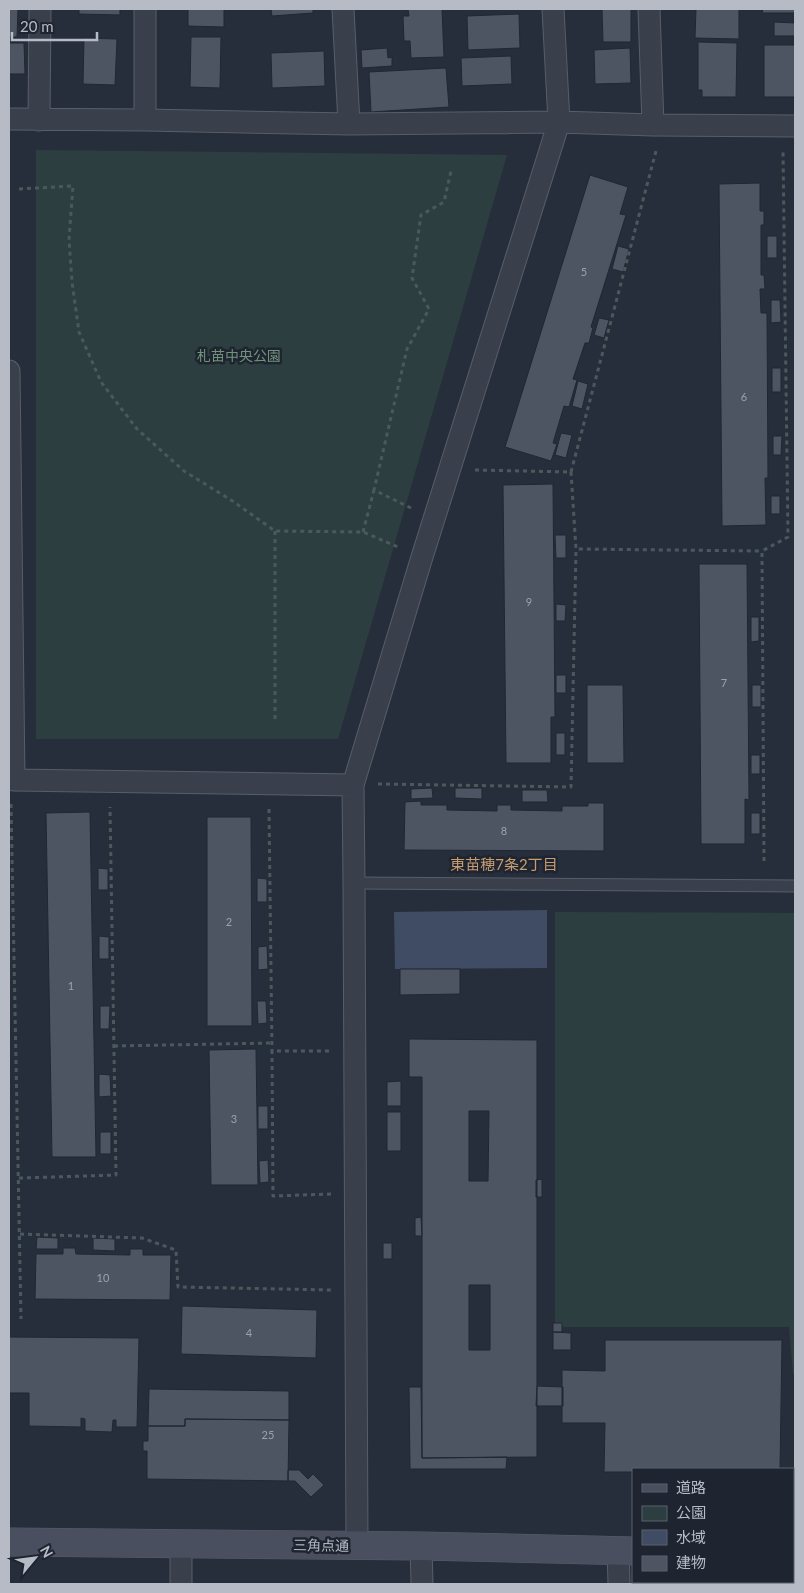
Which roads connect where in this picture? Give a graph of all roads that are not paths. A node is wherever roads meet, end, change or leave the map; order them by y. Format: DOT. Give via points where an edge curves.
graph roads {
  1 [pos="40,9"];
  2 [pos="145,9"];
  3 [pos="343,9"];
  4 [pos="554,9"];
  5 [pos="649,9"];
  6 [pos="9,119"];
  7 [pos="39,120"];
  8 [pos="145,120"];
  9 [pos="559,122"];
  10 [pos="349,124"];
  11 [pos="795,126"];
  12 [pos="656,134"];
  13 [pos="9,371"];
  14 [pos="352,784"];
  15 [pos="354,883"];
  16 [pos="795,886"];
  17 [pos="9,1542"];
  18 [pos="181,1543"];
  19 [pos="356,1545"];
  20 [pos="421,1546"];
  21 [pos="625,1551"];
  22 [pos="181,1584"];
  23 [pos="422,1584"];
  24 [pos="619,1584"];
  1 -- 7 [label="street"];
  2 -- 8 [label="street"];
  3 -- 10 [label="street"];
  4 -- 9 [label="street"];
  5 -- 12 [label="street"];
  6 -- 7 [label="street"];
  7 -- 8 [label="street"];
  8 -- 10 [label="street"];
  9 -- 10 [label="street"];
  9 -- 12 [label="street"];
  9 -- 14 [label="street"];
  11 -- 12 [label="street"];
  13 -- 14 [label="street" via="14,780"];
  14 -- 15 [label="street"];
  15 -- 16 [label="lane"];
  15 -- 19 [label="street"];
  17 -- 18 [label="street, 三角点通"];
  18 -- 19 [label="street, 三角点通"];
  18 -- 22 [label="street"];
  19 -- 20 [label="street, 三角点通"];
  20 -- 21 [label="street, 三角点通"];
  20 -- 23 [label="street"];
  21 -- 24 [label="street"];
}
